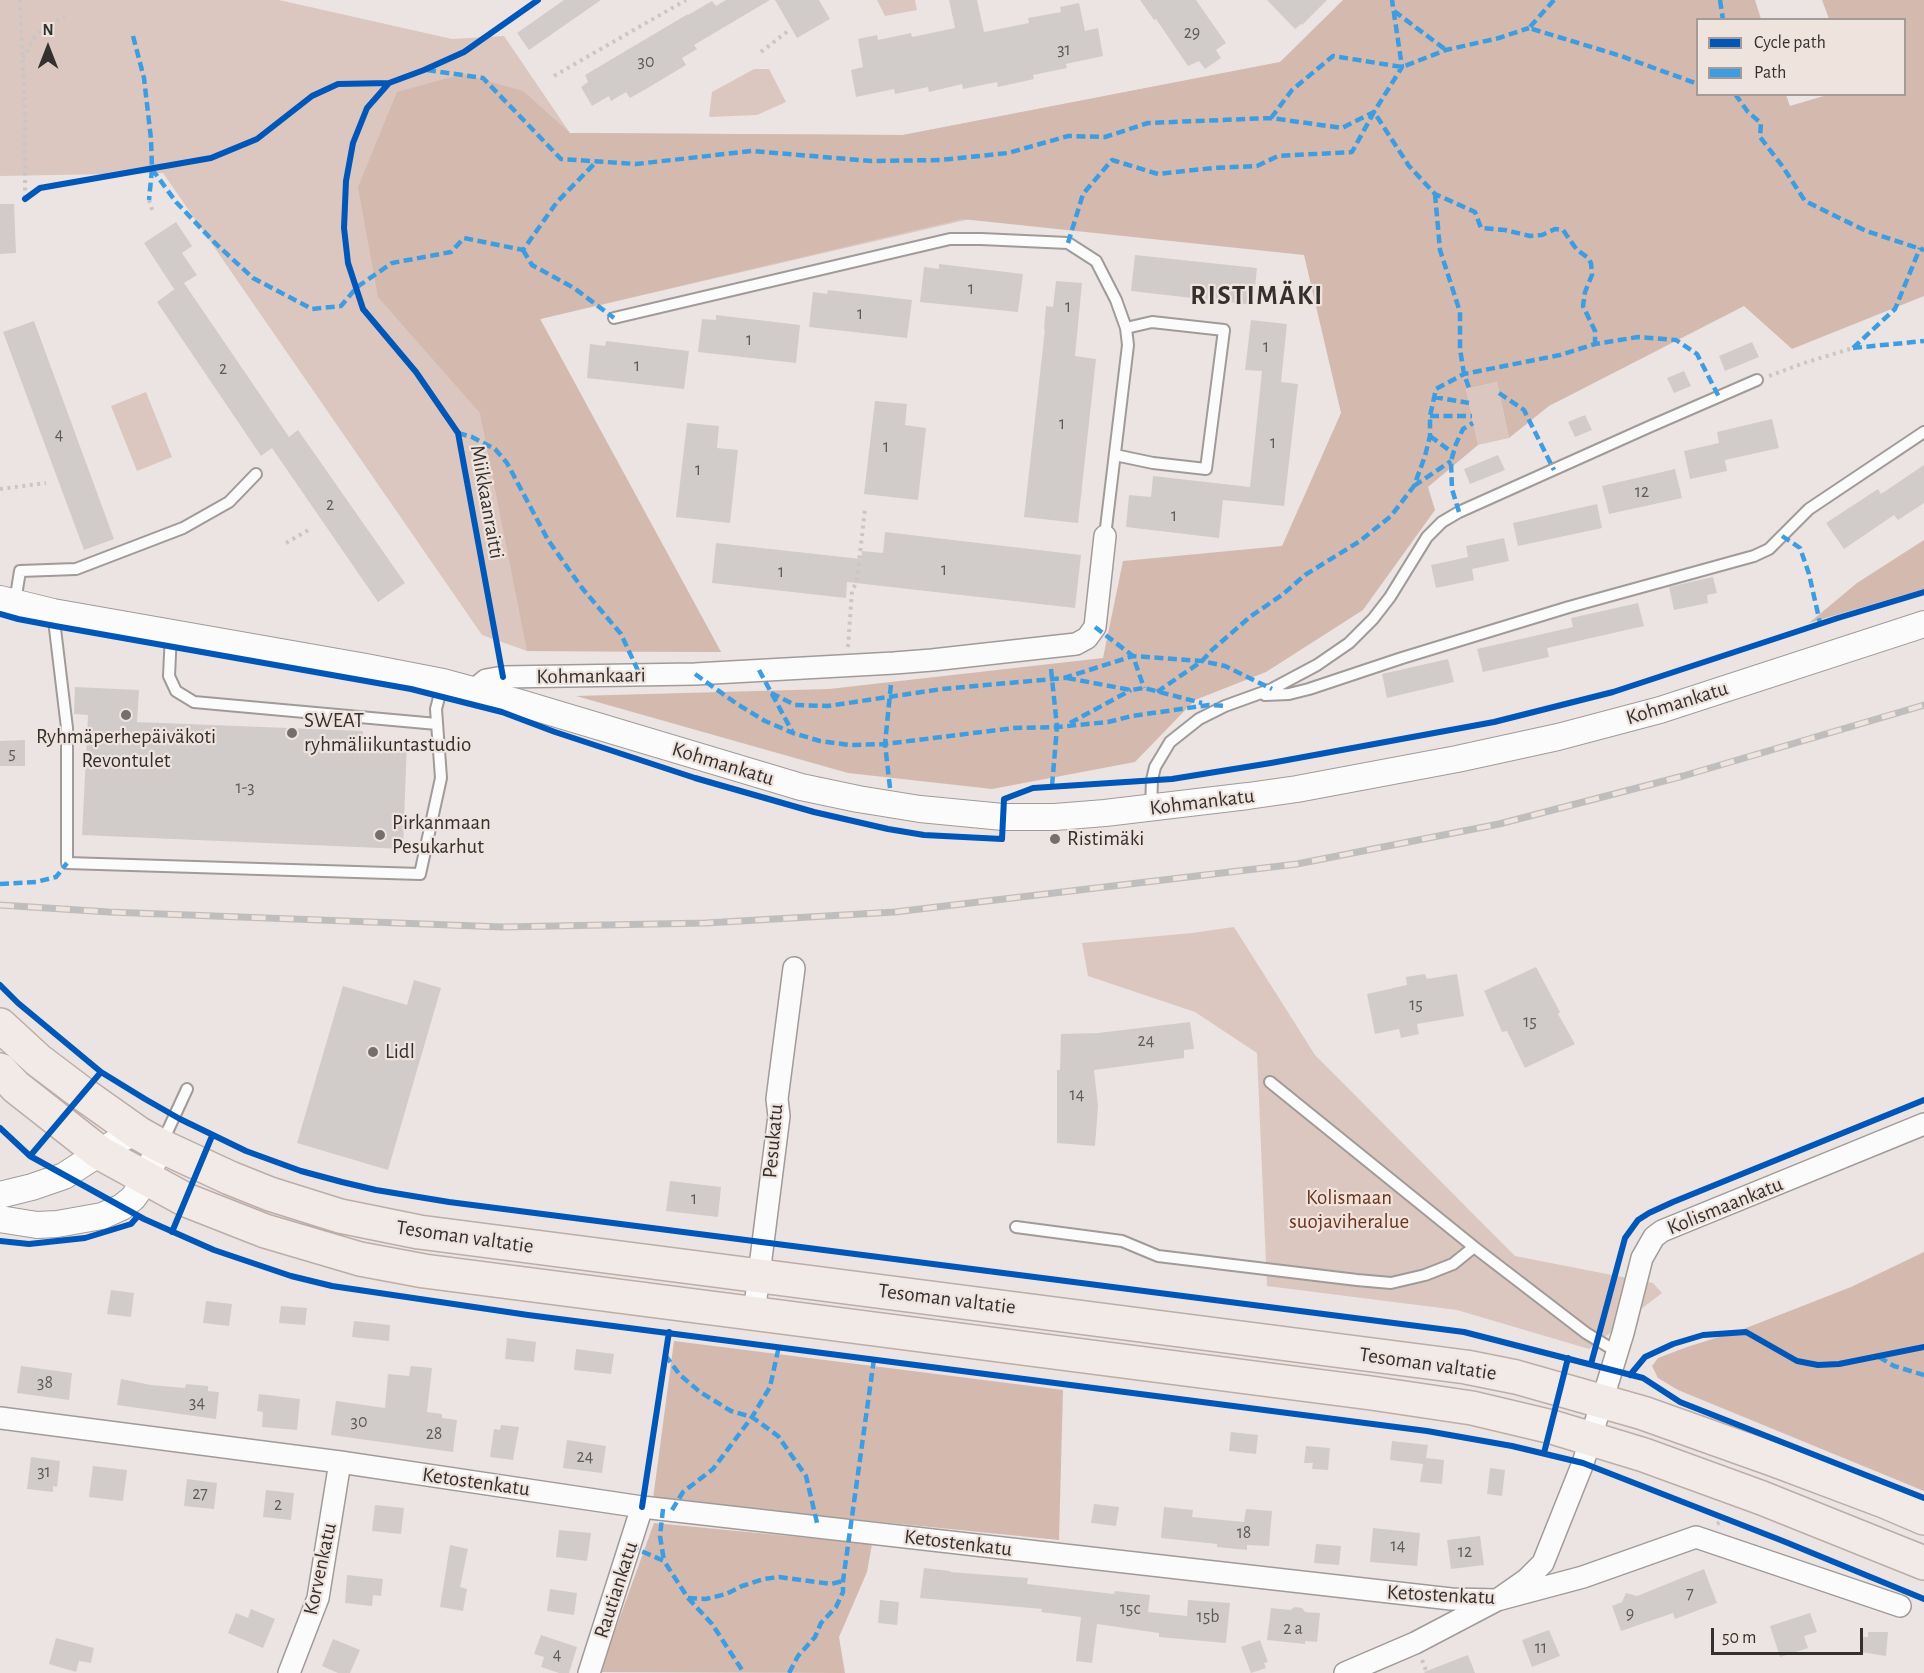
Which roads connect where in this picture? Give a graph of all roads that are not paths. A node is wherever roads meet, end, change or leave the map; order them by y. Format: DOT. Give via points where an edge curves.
graph roads {
  1 [pos="614,318"];
  2 [pos="1126,328"];
  3 [pos="1757,380"];
  4 [pos="1924,432"];
  5 [pos="1115,454"];
  6 [pos="256,474"];
  7 [pos="1106,536"];
  8 [pos="7,601"];
  9 [pos="53,612"];
  10 [pos="1924,624"];
  11 [pos="171,633"];
  12 [pos="443,682"];
  13 [pos="474,690"];
  14 [pos="1258,695"];
  15 [pos="437,724"];
  16 [pos="1151,808"];
  17 [pos="794,968"];
  18 [pos="0,1025"];
  19 [pos="0,1070"];
  20 [pos="1270,1082"];
  21 [pos="186,1089"];
  22 [pos="1924,1124"];
  23 [pos="150,1140"];
  24 [pos="100,1153"];
  25 [pos="145,1179"];
  26 [pos="0,1195"];
  27 [pos="0,1220"];
  28 [pos="1016,1227"];
  29 [pos="1474,1247"];
  30 [pos="758,1275"];
  31 [pos="754,1314"];
  32 [pos="1617,1352"];
  33 [pos="1603,1401"];
  34 [pos="0,1418"];
  35 [pos="1591,1438"];
  36 [pos="340,1462"];
  37 [pos="642,1507"];
  38 [pos="1924,1518"];
  39 [pos="1924,1563"];
  40 [pos="1497,1600"];
  41 [pos="1900,1606"];
  42 [pos="289,1673"];
  43 [pos="589,1673"];
  44 [pos="1345,1673"];
  1 -- 2 [label="lane" via="950,239 981,239 1068,243 1096,261"];
  2 -- 5 [label="lane" via="1128,345"];
  2 -- 5 [label="lane" via="1152,322 1224,330 1206,469"];
  3 -- 14 [label="lane" via="1442,522 1427,537 1390,597 1349,643"];
  4 -- 14 [label="lane" via="1809,509 1769,549 1754,556 1569,607 1289,694"];
  5 -- 7 [label="lane"];
  6 -- 8 [label="lane" via="229,502 183,528 76,569 20,570"];
  7 -- 13 [label="street, Kohmankaari" via="1095,627 1076,644 846,666 503,677 486,680"];
  8 -- 9 [label="street"];
  9 -- 11 [label="street"];
  9 -- 15 [label="lane" via="67,728 67,863 420,874 441,778"];
  10 -- 16 [label="street, Kohmankatu" via="1660,710 1558,737 1296,789"];
  11 -- 12 [label="street"];
  11 -- 15 [label="lane" via="169,676 176,691 194,702"];
  12 -- 13 [label="street"];
  12 -- 15 [label="lane" via="436,709"];
  13 -- 16 [label="street, Kohmankatu" via="790,784 858,799 1003,818"];
  14 -- 16 [label="lane" via="1199,719 1170,742 1155,767"];
  17 -- 30 [label="street, Pesukatu"];
  18 -- 23 [label="main road, Tesoman valtatie" via="38,1060"];
  19 -- 24 [label="main road, Tesoman valtatie" via="24,1094"];
  20 -- 29 [label="lane"];
  21 -- 23 [label="lane"];
  22 -- 32 [label="street, Kolismaankatu" via="1654,1236 1642,1258"];
  23 -- 24 [label="street" via="124,1137"];
  23 -- 25 [label="street"];
  23 -- 30 [label="main road, Tesoman valtatie" via="270,1194 384,1226"];
  24 -- 25 [label="main road, Tesoman valtatie"];
  24 -- 26 [label="street" via="50,1182"];
  25 -- 27 [label="street" via="127,1204 102,1216 37,1225"];
  25 -- 31 [label="main road, Tesoman valtatie" via="265,1232 360,1259 424,1271"];
  28 -- 29 [label="lane" via="1122,1241 1158,1256 1391,1282 1453,1264"];
  29 -- 32 [label="lane" via="1586,1333"];
  30 -- 31 [label="street, Pesukatu"];
  30 -- 33 [label="main road, Tesoman valtatie" via="1466,1367"];
  31 -- 35 [label="main road, Tesoman valtatie" via="1436,1402 1512,1416"];
  32 -- 33 [label="street, Kolismaankatu"];
  33 -- 35 [label="street, Kolismaankatu"];
  33 -- 38 [label="main road, Tesoman valtatie" via="1775,1460"];
  34 -- 36 [label="street, Ketostenkatu"];
  35 -- 39 [label="main road, Tesoman valtatie" via="1762,1498"];
  35 -- 40 [label="street, Kolismaankatu" via="1543,1563"];
  36 -- 37 [label="street, Ketostenkatu"];
  36 -- 42 [label="street, Korvenkatu" via="318,1598"];
  37 -- 40 [label="street, Ketostenkatu" via="1451,1599"];
  37 -- 43 [label="street, Rautiankatu"];
  40 -- 41 [label="street, Ketostenkatu" via="1583,1577 1696,1537"];
  40 -- 44 [label="street" via="1415,1643"];
}
